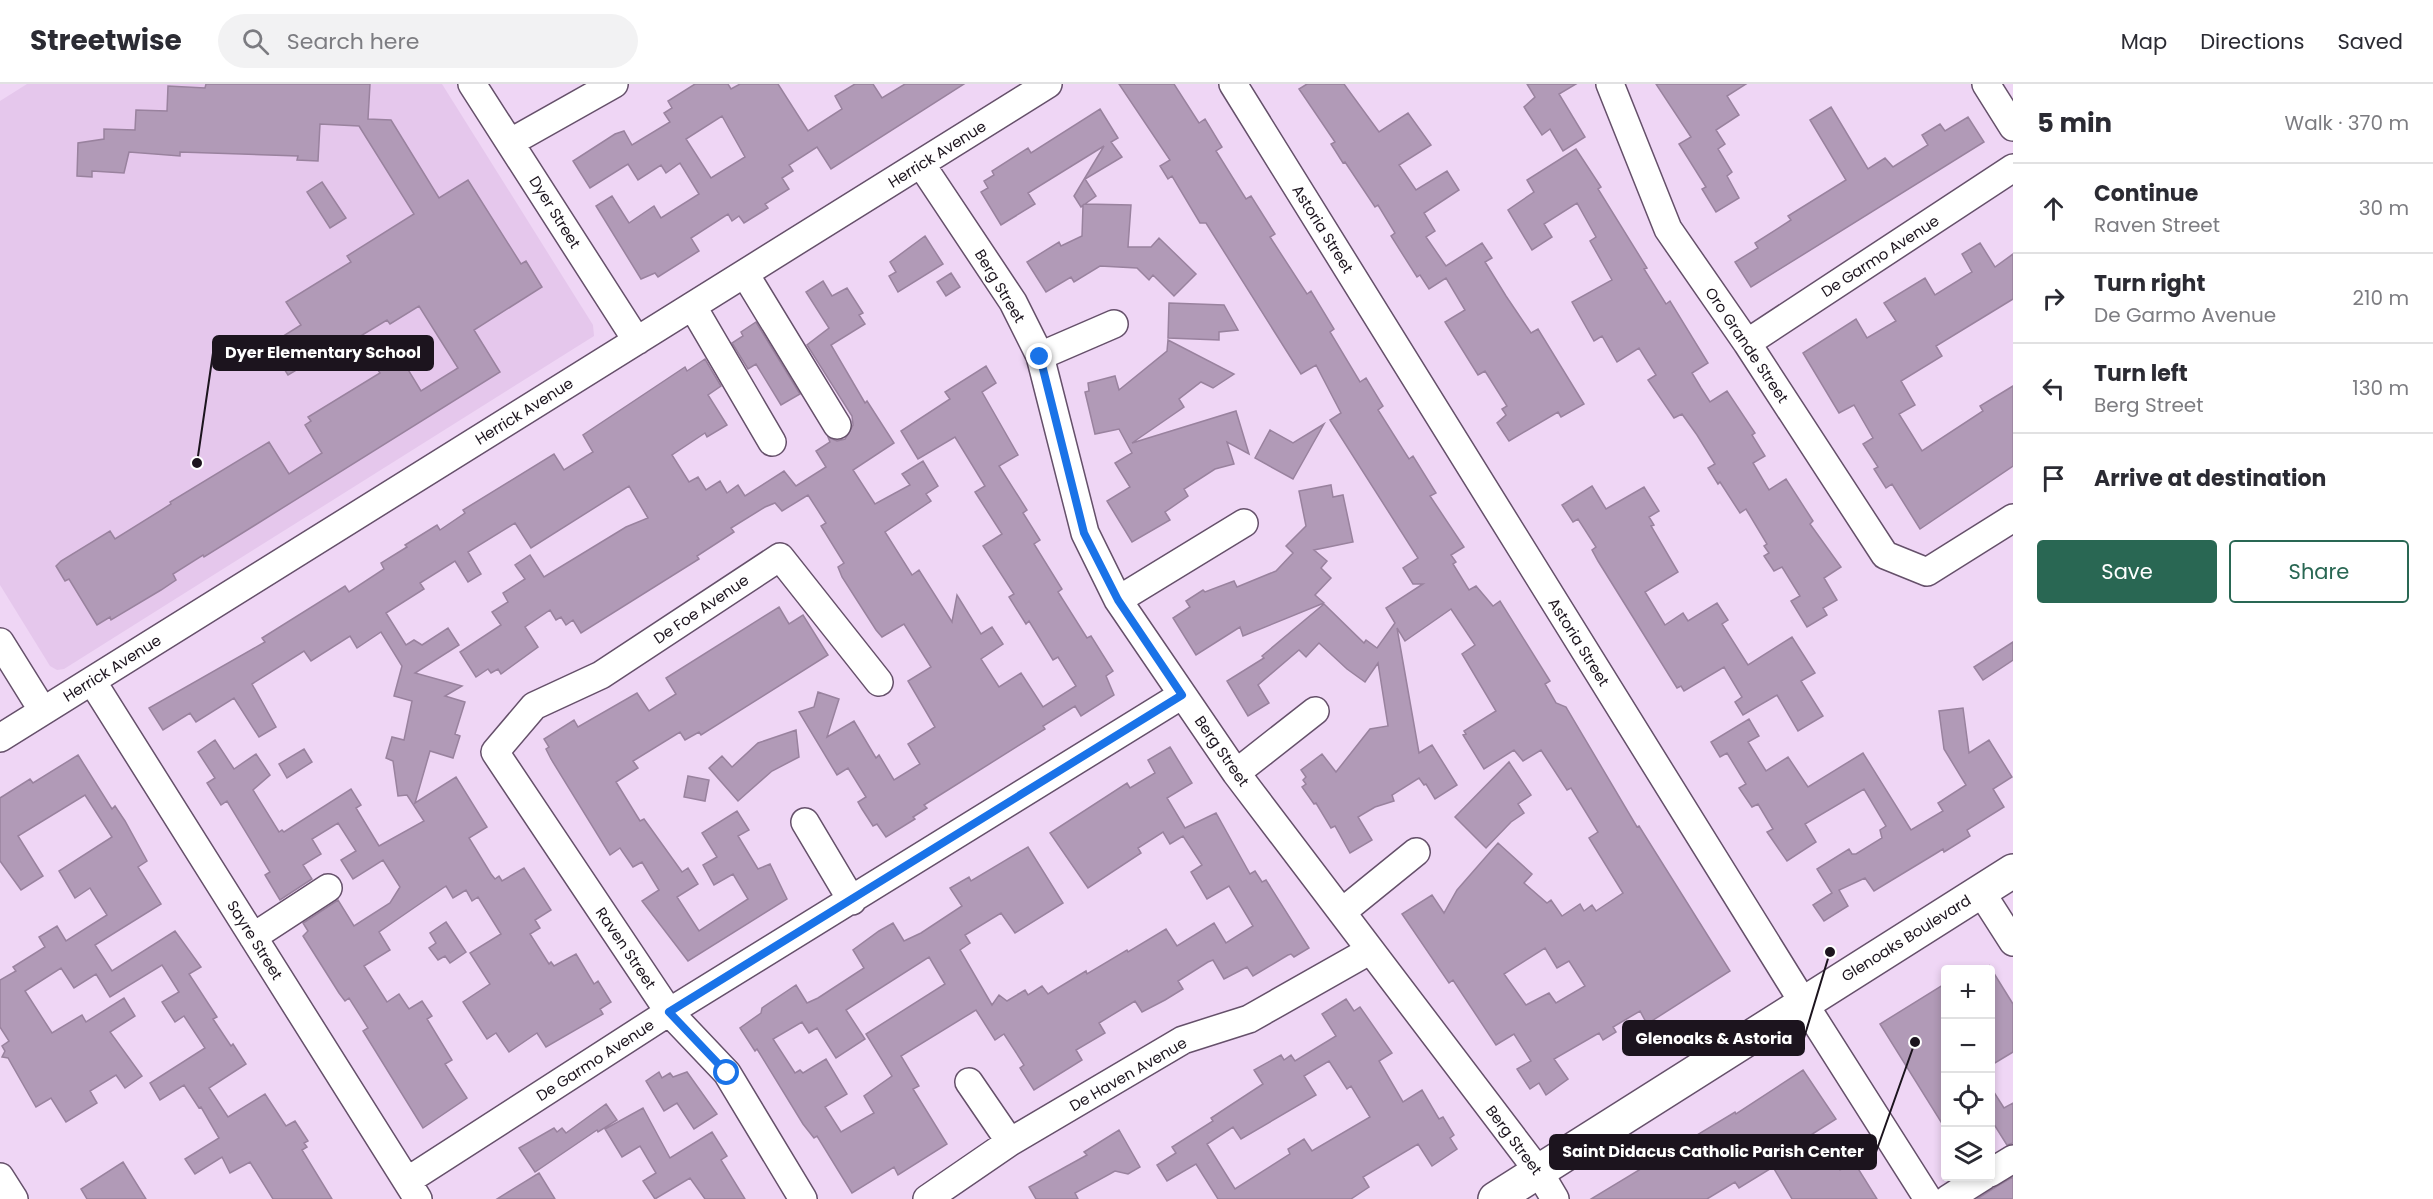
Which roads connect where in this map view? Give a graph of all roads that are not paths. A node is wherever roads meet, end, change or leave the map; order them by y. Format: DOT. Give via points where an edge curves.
graph roads {
  1 [pos="472,84"];
  2 [pos="614,84"];
  3 [pos="1048,84"];
  4 [pos="1233,84"];
  5 [pos="1610,84"];
  6 [pos="1986,84"];
  7 [pos="2013,127"];
  8 [pos="511,142"];
  9 [pos="921,164"];
  10 [pos="2013,168"];
  11 [pos="745,274"];
  12 [pos="693,307"];
  13 [pos="1114,324"];
  14 [pos="637,341"];
  15 [pos="1747,343"];
  16 [pos="1040,357"];
  17 [pos="837,425"];
  18 [pos="772,442"];
  19 [pos="2013,518"];
  20 [pos="1244,522"];
  21 [pos="1118,600"];
  22 [pos="0,642"];
  23 [pos="92,681"];
  24 [pos="879,682"];
  25 [pos="1182,695"];
  26 [pos="43,711"];
  27 [pos="1315,711"];
  28 [pos="0,738"];
  29 [pos="495,752"];
  30 [pos="1236,773"];
  31 [pos="805,822"];
  32 [pos="1416,852"];
  33 [pos="2013,872"];
  34 [pos="328,888"];
  35 [pos="1981,892"];
  36 [pos="852,901"];
  37 [pos="1342,912"];
  38 [pos="253,936"];
  39 [pos="2013,942"];
  40 [pos="1369,951"];
  41 [pos="1803,1002"];
  42 [pos="669,1012"];
  43 [pos="969,1082"];
  44 [pos="1010,1142"];
  45 [pos="2013,1159"];
  46 [pos="1995,1170"];
  47 [pos="0,1177"];
  48 [pos="1976,1181"];
  49 [pos="1547,1186"];
  50 [pos="413,1190"];
  51 [pos="14,1199"];
  52 [pos="803,1199"];
  53 [pos="927,1199"];
  54 [pos="1495,1199"];
  55 [pos="1928,1199"];
  56 [pos="1948,1199"];
  1 -- 8 [label="street, Dyer Street"];
  2 -- 8 [label="street"];
  3 -- 9 [label="street, Herrick Avenue"];
  4 -- 41 [label="street, Astoria Street"];
  5 -- 15 [label="street, Oro Grande Street" via="1668,229"];
  6 -- 7 [label="street"];
  8 -- 14 [label="street, Dyer Street"];
  9 -- 11 [label="street, Herrick Avenue"];
  9 -- 16 [label="street, Berg Street" via="1013,302"];
  10 -- 15 [label="street, De Garmo Avenue"];
  11 -- 12 [label="street, Herrick Avenue"];
  11 -- 17 [label="street"];
  12 -- 14 [label="street, Herrick Avenue"];
  12 -- 18 [label="street"];
  13 -- 16 [label="street"];
  14 -- 23 [label="street, Herrick Avenue"];
  15 -- 19 [label="street, Oro Grande Street" via="1885,555 1927,572"];
  16 -- 21 [label="street, Berg Street" via="1084,533"];
  20 -- 21 [label="street"];
  21 -- 25 [label="street, Berg Street"];
  22 -- 26 [label="street"];
  23 -- 26 [label="street, Herrick Avenue"];
  23 -- 38 [label="street, Sayre Street"];
  24 -- 29 [label="street, De Foe Avenue" via="780,557 601,675 534,706"];
  25 -- 30 [label="street, Berg Street"];
  25 -- 36 [label="street, De Garmo Avenue"];
  26 -- 28 [label="street, Herrick Avenue"];
  27 -- 30 [label="street"];
  29 -- 42 [label="street, Raven Street"];
  30 -- 37 [label="street, Berg Street"];
  31 -- 36 [label="street"];
  32 -- 37 [label="street"];
  33 -- 35 [label="main road, Glenoaks Boulevard"];
  34 -- 38 [label="street"];
  35 -- 39 [label="street"];
  35 -- 41 [label="main road, Glenoaks Boulevard"];
  36 -- 42 [label="street, De Garmo Avenue"];
  37 -- 40 [label="street, Berg Street"];
  38 -- 50 [label="street, Sayre Street"];
  40 -- 44 [label="street, De Haven Avenue" via="1249,1019 1183,1040"];
  40 -- 49 [label="street, Berg Street"];
  41 -- 49 [label="main road, Glenoaks Boulevard"];
  41 -- 55 [label="street, Astoria Street"];
  42 -- 50 [label="street, De Garmo Avenue"];
  42 -- 52 [label="street, Raven Street" via="727,1073"];
  43 -- 44 [label="street"];
  44 -- 53 [label="street, De Haven Avenue"];
  45 -- 46 [label="street"];
  47 -- 51 [label="street"];
  48 -- 56 [label="street"];
  49 -- 54 [label="main road, Glenoaks Boulevard"];
}
